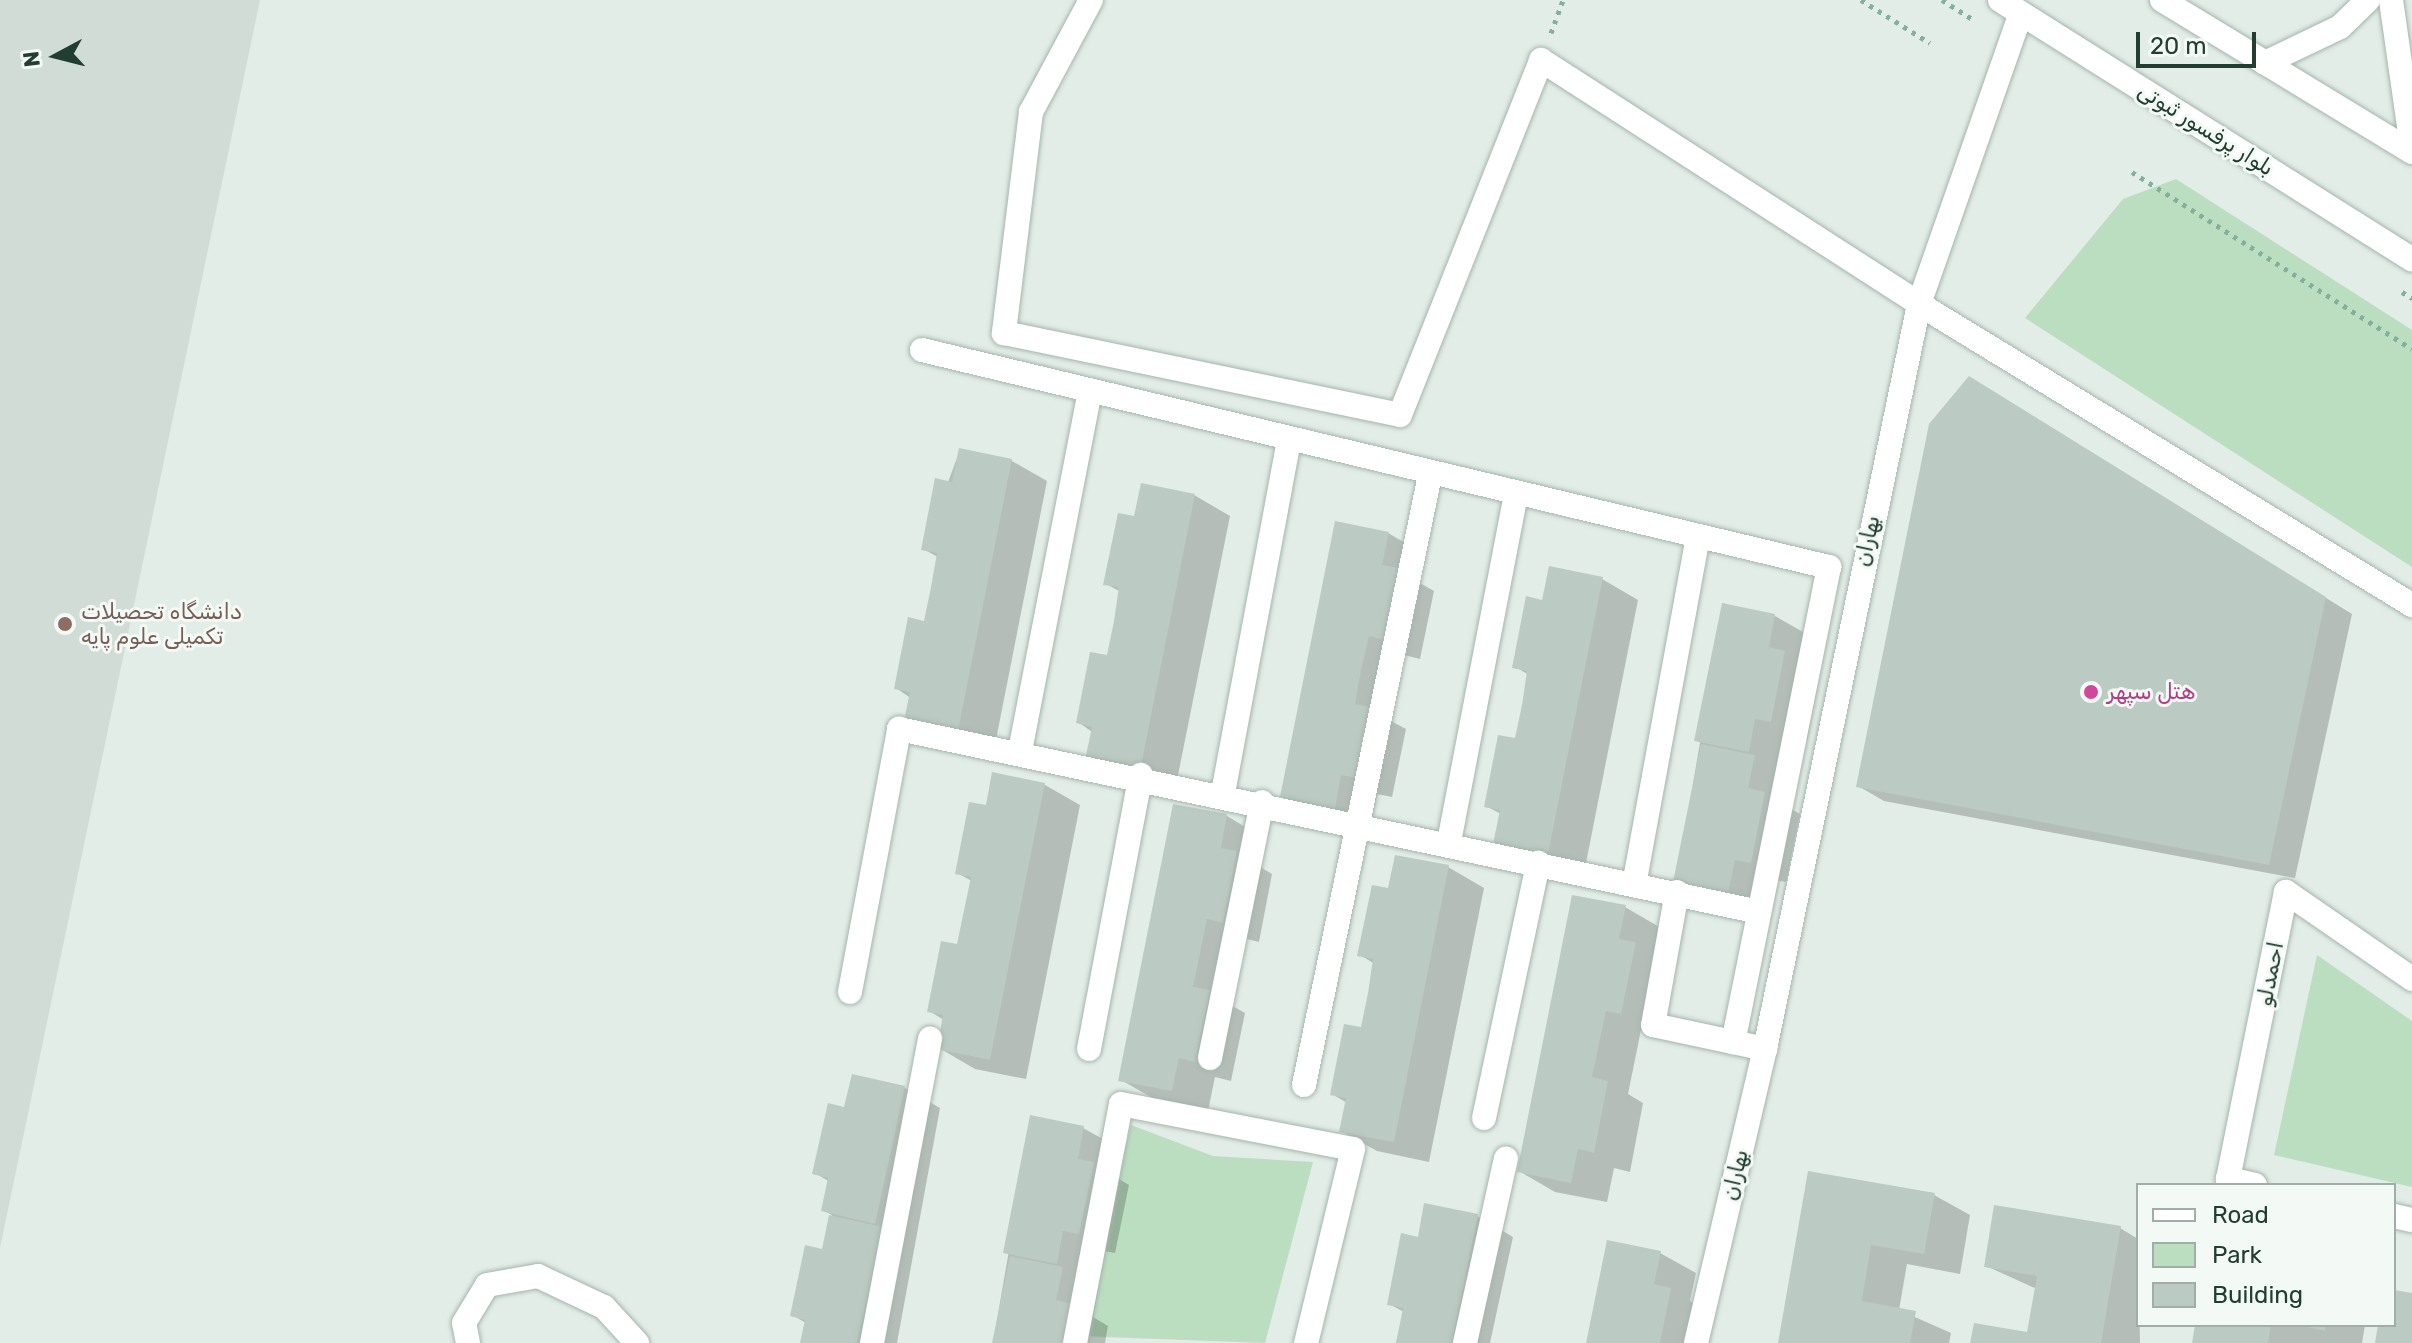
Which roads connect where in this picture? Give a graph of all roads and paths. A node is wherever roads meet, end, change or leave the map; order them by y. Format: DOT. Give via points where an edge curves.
graph roads {
  1 [pos="1091,0"];
  2 [pos="1861,0"];
  3 [pos="1942,0"];
  4 [pos="2162,0"];
  5 [pos="2368,0"];
  6 [pos="2391,0"];
  7 [pos="1952,6"];
  8 [pos="2010,6"];
  9 [pos="1930,43"];
  10 [pos="2265,63"];
  11 [pos="2412,150"];
  12 [pos="2132,172"];
  13 [pos="2412,259"];
  14 [pos="1919,304"];
  15 [pos="2412,349"];
  16 [pos="922,350"];
  17 [pos="1090,391"];
  18 [pos="1289,441"];
  19 [pos="1430,475"];
  20 [pos="1516,495"];
  21 [pos="1698,537"];
  22 [pos="2412,605"];
  23 [pos="1020,751"];
  24 [pos="1141,775"];
  25 [pos="1223,793"];
  26 [pos="1262,802"];
  27 [pos="1359,823"];
  28 [pos="1449,842"];
  29 [pos="1538,863"];
  30 [pos="1634,885"];
  31 [pos="1677,892"];
  32 [pos="1759,912"];
  33 [pos="2412,979"];
  34 [pos="850,992"];
  35 [pos="930,1038"];
  36 [pos="1733,1042"];
  37 [pos="1089,1049"];
  38 [pos="1765,1049"];
  39 [pos="1210,1058"];
  40 [pos="1304,1085"];
  41 [pos="1484,1118"];
  42 [pos="1506,1158"];
  43 [pos="2246,1183"];
  44 [pos="468,1343"];
  45 [pos="637,1343"];
  46 [pos="872,1343"];
  47 [pos="1075,1343"];
  48 [pos="1306,1343"];
  49 [pos="1465,1343"];
  50 [pos="1696,1343"];
  1 -- 14 [label="street" via="1031,112 1004,333 1400,415 1541,60"];
  2 -- 9 [label="path"];
  3 -- 7 [label="path"];
  4 -- 10 [label="street"];
  5 -- 10 [label="street" via="2340,27"];
  6 -- 11 [label="street"];
  8 -- 13 [label="street, بلوار پرفسور ثبوتی"];
  8 -- 14 [label="street, بهاران"];
  10 -- 11 [label="street"];
  12 -- 15 [label="path"];
  14 -- 22 [label="street"];
  14 -- 38 [label="street, بهاران"];
  16 -- 17 [label="street"];
  17 -- 18 [label="street"];
  17 -- 23 [label="street"];
  18 -- 19 [label="street"];
  18 -- 25 [label="street"];
  19 -- 20 [label="street"];
  19 -- 27 [label="street"];
  20 -- 21 [label="street"];
  20 -- 28 [label="street"];
  21 -- 30 [label="street"];
  21 -- 32 [label="street" via="1829,567"];
  23 -- 24 [label="street"];
  23 -- 34 [label="street" via="899,729"];
  24 -- 25 [label="street"];
  24 -- 37 [label="street"];
  25 -- 26 [label="street"];
  26 -- 27 [label="street"];
  26 -- 39 [label="street"];
  27 -- 28 [label="street"];
  27 -- 40 [label="street"];
  28 -- 29 [label="street"];
  29 -- 30 [label="street"];
  29 -- 41 [label="street"];
  30 -- 31 [label="street"];
  31 -- 32 [label="street"];
  31 -- 36 [label="street" via="1653,1025"];
  32 -- 36 [label="street"];
  33 -- 43 [label="street, احمدلو" via="2286,892 2228,1179"];
  35 -- 46 [label="street"];
  36 -- 38 [label="street"];
  38 -- 50 [label="street, بهاران"];
  42 -- 49 [label="street"];
  44 -- 45 [label="street" via="464,1323 487,1285 538,1276 604,1307"];
  47 -- 48 [label="street" via="1121,1104 1353,1149"];
}
